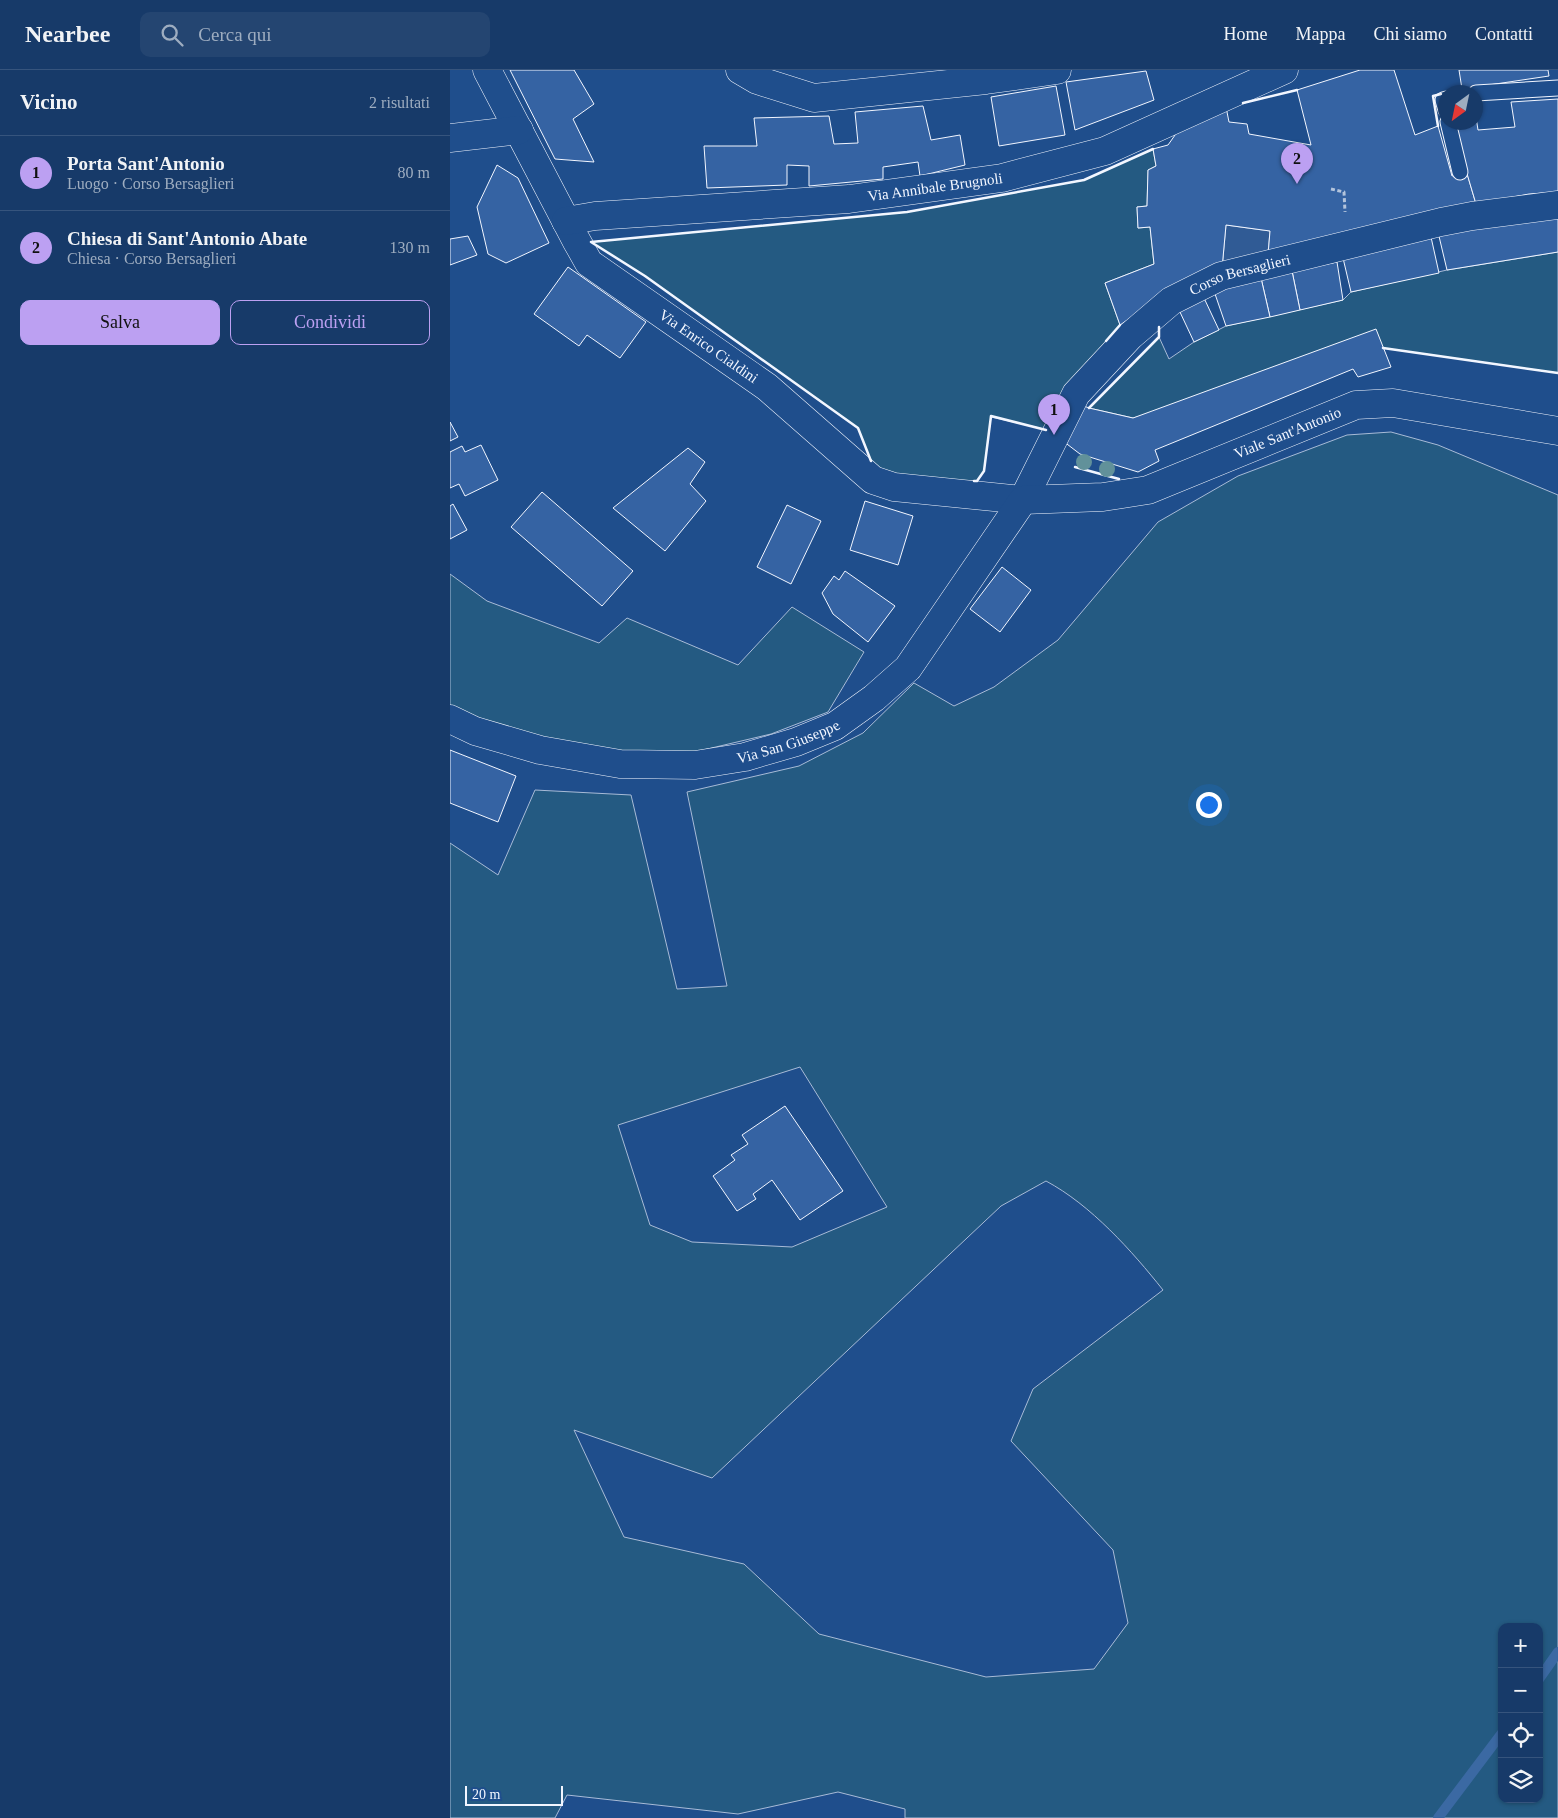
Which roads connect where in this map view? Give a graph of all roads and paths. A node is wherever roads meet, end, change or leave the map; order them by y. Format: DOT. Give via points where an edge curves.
graph roads {
  1 [pos="487,70"];
  2 [pos="740,70"];
  3 [pos="1057,70"];
  4 [pos="1284,70"];
  5 [pos="985,75"];
  6 [pos="1558,88"];
  7 [pos="1483,93"];
  8 [pos="519,130"];
  9 [pos="1450,130"];
  10 [pos="450,138"];
  11 [pos="1460,172"];
  12 [pos="1332,189"];
  13 [pos="1558,205"];
  14 [pos="1345,212"];
  15 [pos="566,221"];
  16 [pos="1558,431"];
  17 [pos="1022,500"];
  18 [pos="450,719"];
  1 -- 8 [label="street, Via Enrico Cialdini"];
  2 -- 5 [label="street" via="757,80 814,98"];
  3 -- 5 [label="street"];
  4 -- 15 [label="street, Via Annibale Brugnoli" via="1105,151 1002,178 849,199 596,216"];
  6 -- 7 [label="lane"];
  8 -- 10 [label="street"];
  8 -- 15 [label="street, Via Enrico Cialdini"];
  9 -- 11 [label="lane"];
  12 -- 14 [label="path" via="1344,192"];
  13 -- 17 [label="street, Corso Bersaglieri" via="1471,211 1221,276 1171,301 1130,336 1076,394"];
  15 -- 17 [label="street, Via Enrico Cialdini" via="590,263 766,387 873,480 894,487"];
  16 -- 17 [label="street, Viale Sant'Antonio" via="1393,403 1356,405 1148,490 1103,497"];
  17 -- 18 [label="street, Via San Giuseppe" via="908,668 874,698 834,726 796,742 745,757 695,765 620,764 540,750 475,731"];
}
